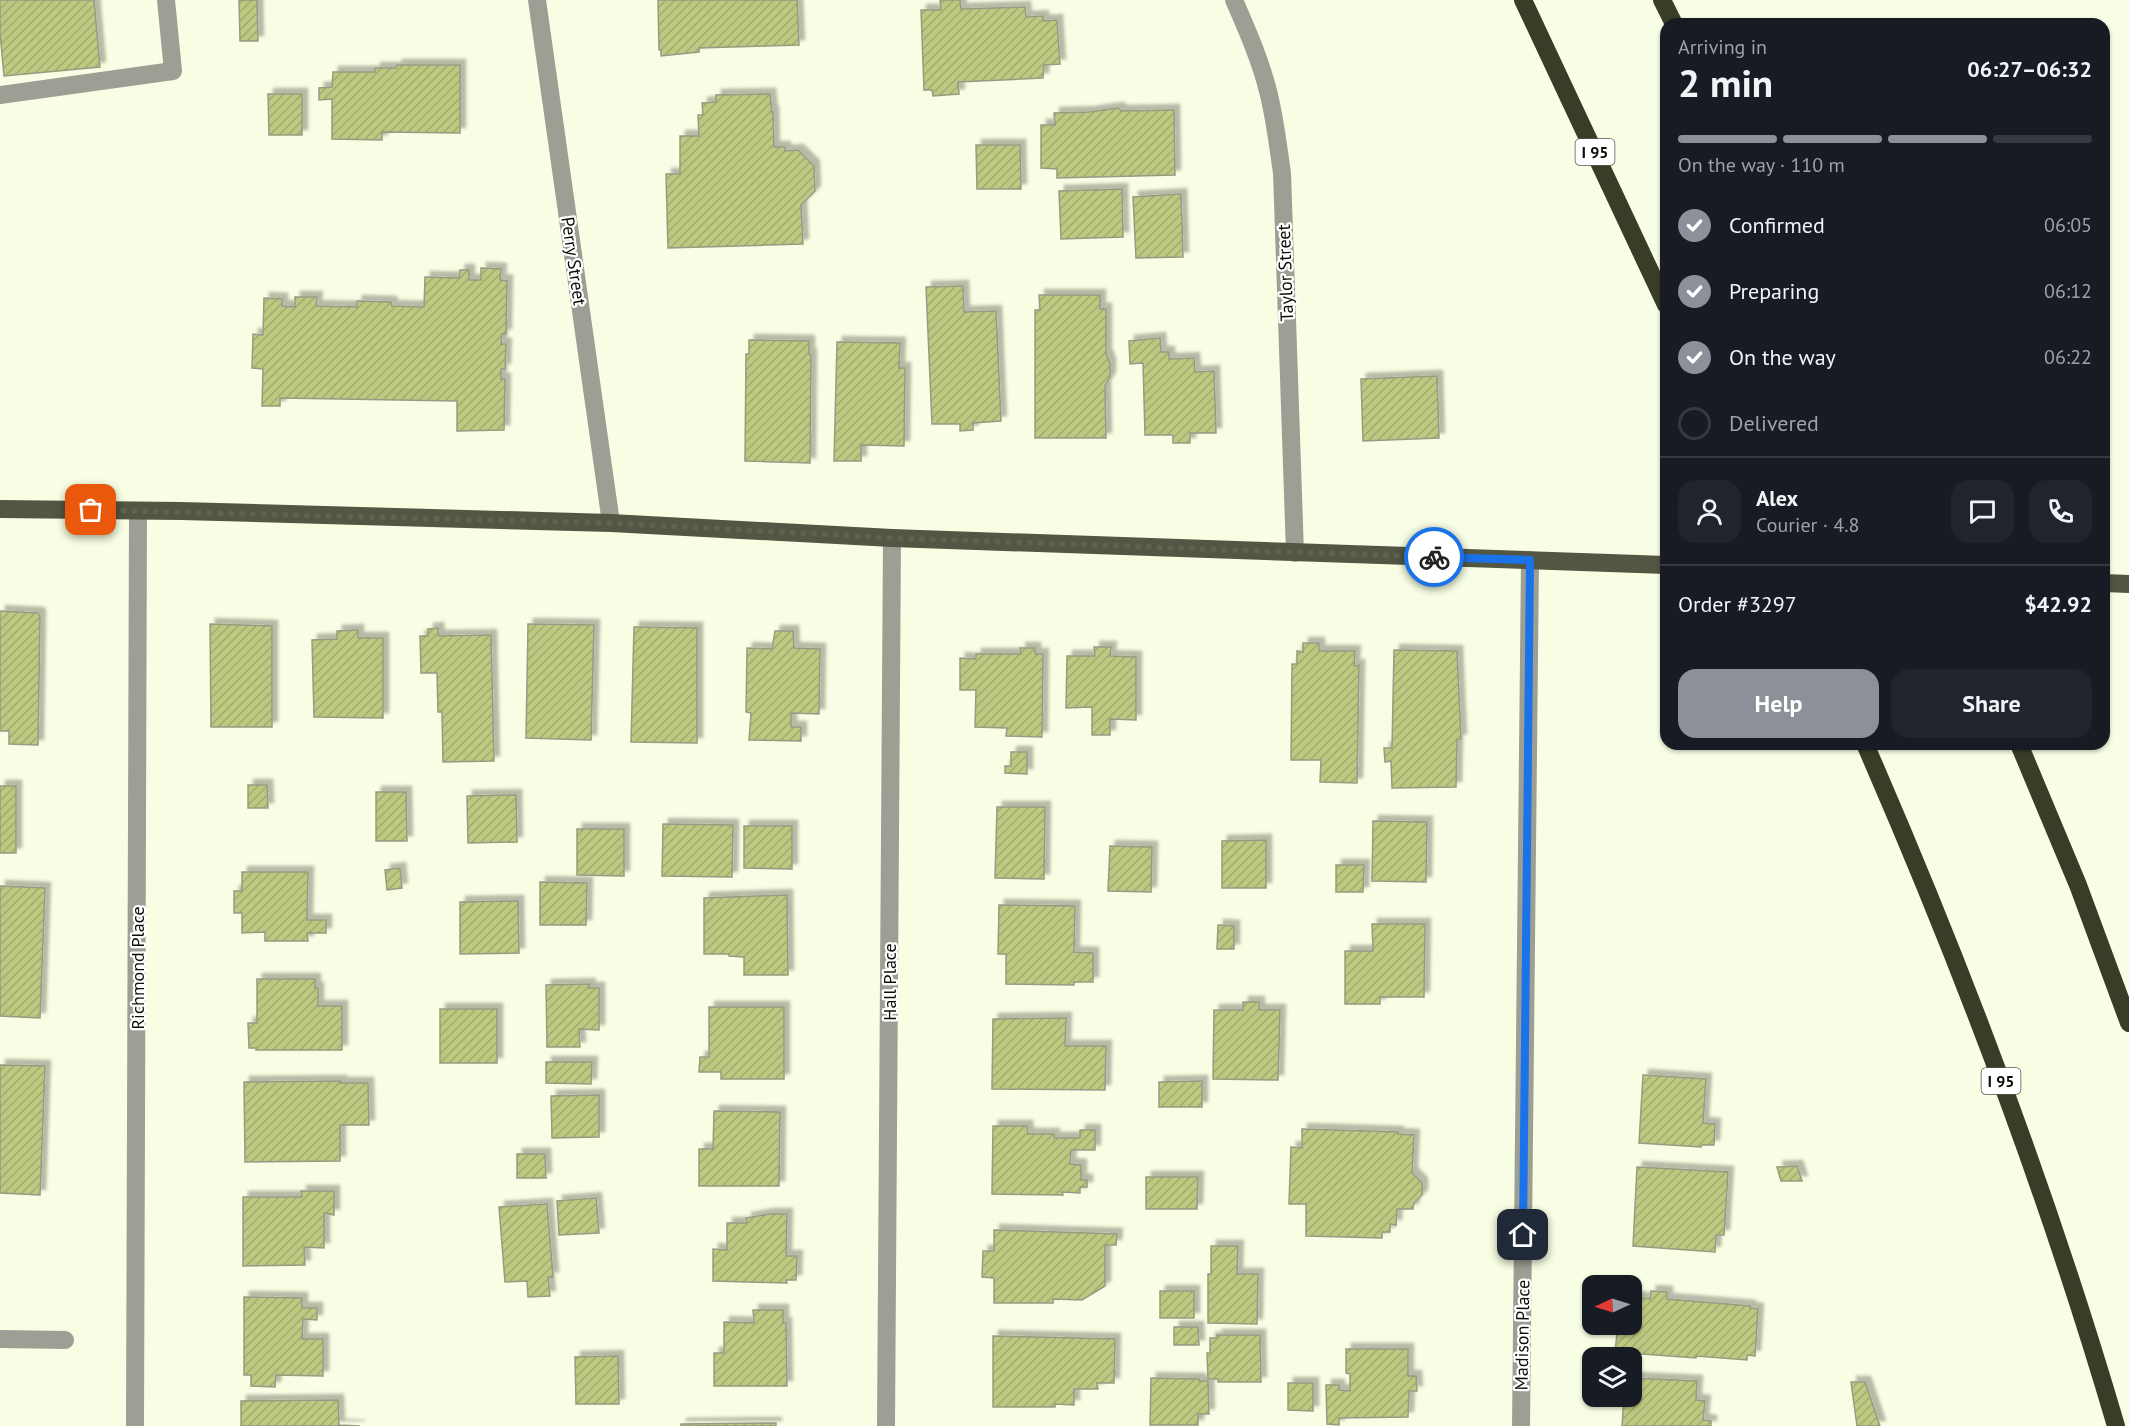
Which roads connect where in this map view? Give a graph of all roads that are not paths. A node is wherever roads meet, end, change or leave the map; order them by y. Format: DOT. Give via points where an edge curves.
graph roads {
  1 [pos="166,0"];
  2 [pos="537,0"];
  3 [pos="1234,0"];
  4 [pos="1523,0"];
  5 [pos="1662,0"];
  6 [pos="1671,18"];
  7 [pos="0,95"];
  8 [pos="1660,292"];
  9 [pos="0,509"];
  10 [pos="138,511"];
  11 [pos="610,523"];
  12 [pos="892,538"];
  13 [pos="1295,553"];
  14 [pos="1530,560"];
  15 [pos="1660,565"];
  16 [pos="2110,583"];
  17 [pos="2129,584"];
  18 [pos="1868,750"];
  19 [pos="2022,750"];
  20 [pos="2129,1023"];
  21 [pos="0,1339"];
  22 [pos="65,1340"];
  23 [pos="135,1426"];
  24 [pos="886,1426"];
  25 [pos="1521,1426"];
  26 [pos="2116,1426"];
  1 -- 7 [label="street" via="173,71"];
  2 -- 11 [label="street, Perry Street"];
  3 -- 13 [label="street, Taylor Street" via="1268,90 1282,173"];
  4 -- 8 [label="highway, I 95"];
  5 -- 6 [label="highway"];
  9 -- 10 [label="main road"];
  10 -- 11 [label="main road"];
  10 -- 23 [label="street, Richmond Place"];
  11 -- 12 [label="main road"];
  12 -- 13 [label="main road"];
  12 -- 24 [label="street, Hall Place"];
  13 -- 14 [label="main road"];
  14 -- 15 [label="main road"];
  14 -- 25 [label="street, Madison Place"];
  16 -- 17 [label="main road"];
  18 -- 26 [label="highway, I 95" via="2006,1094"];
  19 -- 20 [label="highway" via="2078,885"];
  21 -- 22 [label="street"];
}
